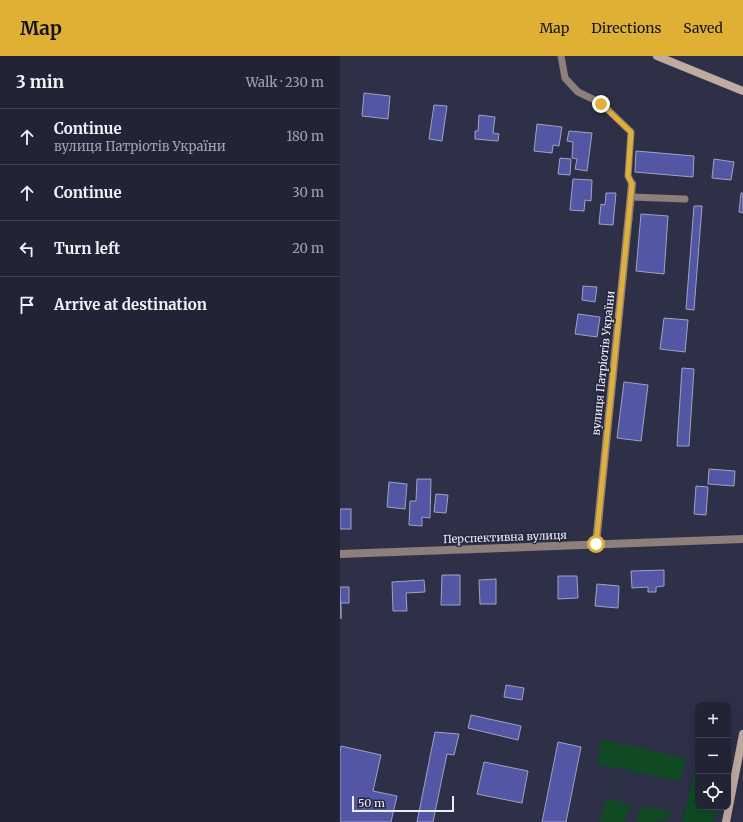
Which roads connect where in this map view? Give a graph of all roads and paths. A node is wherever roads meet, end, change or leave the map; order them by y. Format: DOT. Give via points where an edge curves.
graph roads {
  1 [pos="561,56"];
  2 [pos="657,56"];
  3 [pos="743,91"];
  4 [pos="632,184"];
  5 [pos="631,197"];
  6 [pos="685,199"];
  7 [pos="743,539"];
  8 [pos="596,544"];
  9 [pos="340,554"];
  10 [pos="743,734"];
  11 [pos="726,822"];
  1 -- 4 [label="lane" via="565,78 578,92 601,104 631,132 628,176"];
  2 -- 3 [label="main road"];
  4 -- 5 [label="street, вулиця Патріотів України"];
  5 -- 6 [label="lane"];
  5 -- 8 [label="street, вулиця Патріотів України"];
  7 -- 8 [label="street, Перспективна вулиця"];
  8 -- 9 [label="street, Перспективна вулиця"];
  10 -- 11 [label="main road"];
}
